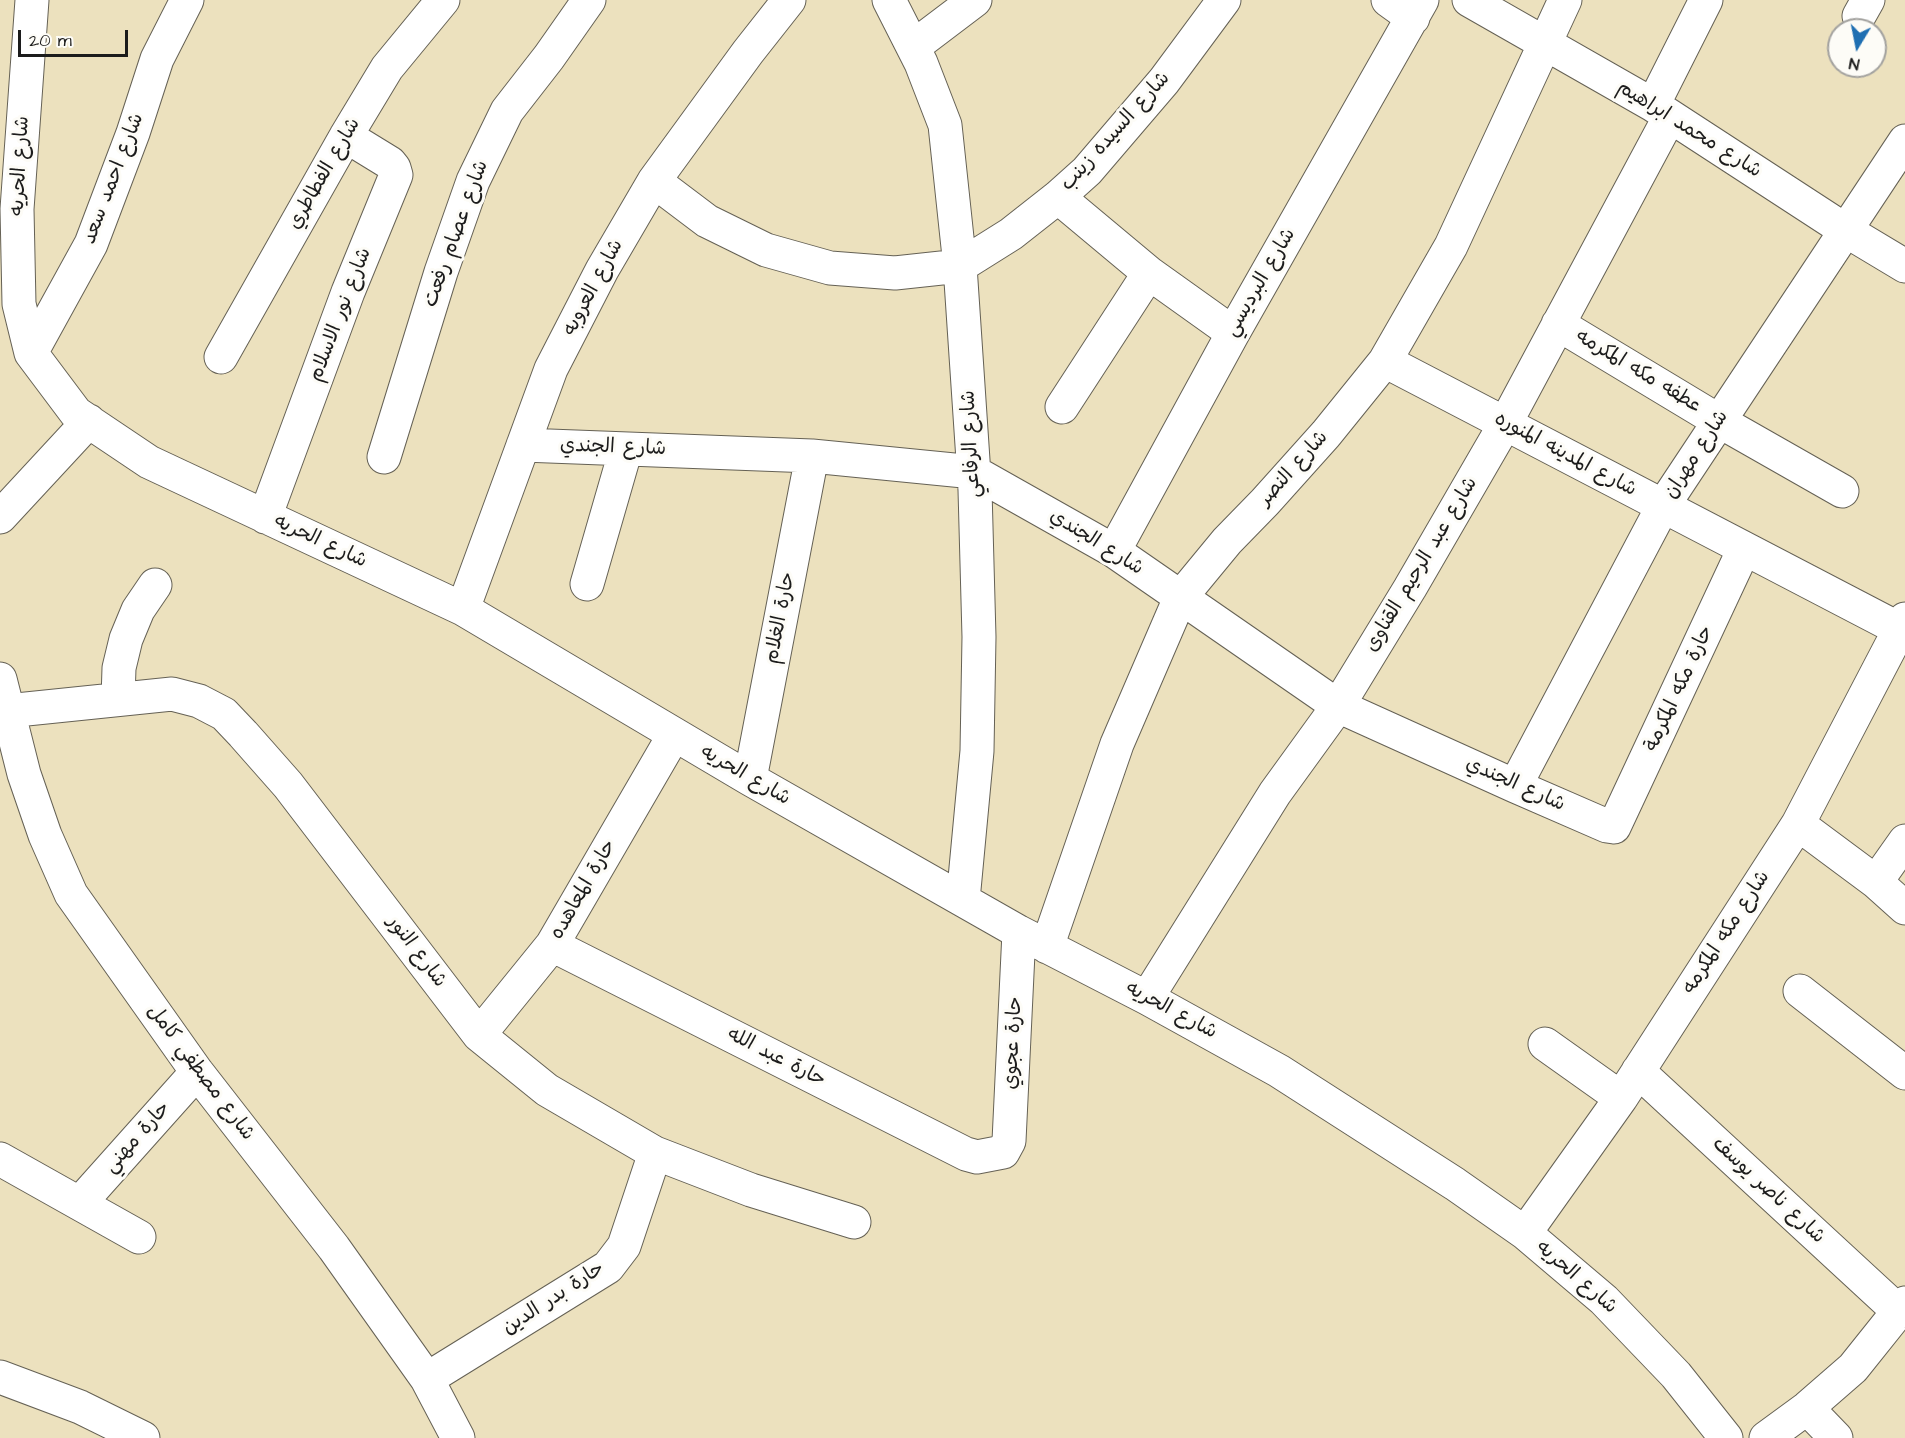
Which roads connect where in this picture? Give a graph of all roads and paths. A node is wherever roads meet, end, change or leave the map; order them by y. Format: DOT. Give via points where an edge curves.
graph roads {
  1 [pos="32,0"];
  2 [pos="187,0"];
  3 [pos="443,0"];
  4 [pos="589,0"];
  5 [pos="789,0"];
  6 [pos="889,0"];
  7 [pos="975,0"];
  8 [pos="1224,0"];
  9 [pos="1469,0"];
  10 [pos="1565,0"];
  11 [pos="1706,0"];
  12 [pos="1408,6"];
  13 [pos="1544,43"];
  14 [pos="913,47"];
  15 [pos="1662,110"];
  16 [pos="346,135"];
  17 [pos="1904,146"];
  18 [pos="654,181"];
  19 [pos="1058,197"];
  20 [pos="1845,230"];
  21 [pos="960,266"];
  22 [pos="1905,266"];
  23 [pos="1149,273"];
  24 [pos="1558,324"];
  25 [pos="1233,333"];
  26 [pos="31,353"];
  27 [pos="221,357"];
  28 [pos="1384,361"];
  29 [pos="1062,407"];
  30 [pos="1719,421"];
  31 [pos="89,422"];
  32 [pos="1505,424"];
  33 [pos="523,445"];
  34 [pos="626,449"];
  35 [pos="812,456"];
  36 [pos="384,458"];
  37 [pos="974,472"];
  38 [pos="1842,491"];
  39 [pos="1663,506"];
  40 [pos="0,517"];
  41 [pos="265,517"];
  42 [pos="1744,549"];
  43 [pos="1114,551"];
  44 [pos="587,584"];
  45 [pos="155,585"];
  46 [pos="1180,598"];
  47 [pos="463,609"];
  48 [pos="1903,627"];
  49 [pos="0,679"];
  50 [pos="118,699"];
  51 [pos="1338,705"];
  52 [pos="7,711"];
  53 [pos="674,735"];
  54 [pos="750,779"];
  55 [pos="1515,786"];
  56 [pos="1798,824"];
  57 [pos="1614,827"];
  58 [pos="1905,841"];
  59 [pos="1876,882"];
  60 [pos="963,900"];
  61 [pos="1905,908"];
  62 [pos="1033,939"];
  63 [pos="552,945"];
  64 [pos="1800,991"];
  65 [pos="1147,998"];
  66 [pos="479,1035"];
  67 [pos="1545,1044"];
  68 [pos="197,1072"];
  69 [pos="1905,1073"];
  70 [pos="1629,1084"];
  71 [pos="1003,1152"];
  72 [pos="655,1153"];
  73 [pos="0,1159"];
  74 [pos="80,1203"];
  75 [pos="854,1222"];
  76 [pos="1525,1233"];
  77 [pos="139,1237"];
  78 [pos="1902,1307"];
  79 [pos="0,1377"];
  80 [pos="427,1378"];
  81 [pos="1807,1408"];
  82 [pos="143,1438"];
  83 [pos="458,1438"];
  84 [pos="1726,1438"];
  85 [pos="1766,1438"];
  86 [pos="1836,1438"];
  1 -- 26 [label="street, شارع الحريه" via="17,209 19,304"];
  2 -- 26 [label="street, شارع احمد سعد" via="158,59 91,244"];
  3 -- 16 [label="street, شارع الفطاطري" via="387,68"];
  4 -- 36 [label="street, شارع عصام رفعت" via="507,111 473,181"];
  5 -- 18 [label="street, شارع العروبه"];
  6 -- 14 [label="street, شارع الرفاعي"];
  7 -- 14 [label="street"];
  8 -- 19 [label="street, شارع السيده زينب" via="1164,81 1087,171"];
  9 -- 13 [label="street, شارع محمد ابراهيم"];
  10 -- 13 [label="street, شارع النصر"];
  11 -- 15 [label="street, شارع عبد الرحيم القناوى"];
  12 -- 25 [label="street, شارع البرديسي"];
  13 -- 15 [label="street, شارع محمد ابراهيم"];
  13 -- 28 [label="street, شارع النصر" via="1451,246"];
  14 -- 21 [label="street, شارع الرفاعي" via="945,125"];
  15 -- 20 [label="street, شارع محمد ابراهيم"];
  15 -- 24 [label="street, شارع عبد الرحيم القناوى"];
  16 -- 27 [label="street, شارع الفطاطري"];
  16 -- 41 [label="street, شارع نور الاسلام" via="390,163 396,175"];
  17 -- 20 [label="street, شارع مهران"];
  18 -- 21 [label="street" via="707,221 766,250 830,268 895,273"];
  18 -- 33 [label="street, شارع العروبه" via="551,369"];
  19 -- 21 [label="street, شارع السيده زينب" via="1011,234"];
  19 -- 23 [label="street"];
  20 -- 22 [label="street, شارع محمد ابراهيم"];
  20 -- 30 [label="street, شارع مهران"];
  21 -- 37 [label="street, شارع الرفاعي"];
  23 -- 25 [label="street"];
  23 -- 29 [label="street"];
  24 -- 30 [label="street, عطفه مكه المكرمه"];
  24 -- 32 [label="street, شارع عبد الرحيم القناوى"];
  25 -- 43 [label="street, شارع البرديسي"];
  26 -- 31 [label="street, شارع الحريه" via="76,413"];
  28 -- 32 [label="street, شارع المدينه المنوره"];
  28 -- 46 [label="street, شارع النصر" via="1326,434"];
  30 -- 38 [label="street, عطفه مكه المكرمه"];
  30 -- 39 [label="street, شارع مهران"];
  31 -- 40 [label="street"];
  31 -- 41 [label="street, شارع الحريه" via="150,462"];
  32 -- 39 [label="street, شارع المدينه المنوره"];
  32 -- 51 [label="street, شارع عبد الرحيم القناوى"];
  33 -- 34 [label="street, شارع الجندي"];
  33 -- 47 [label="street, شارع العروبه"];
  34 -- 35 [label="street, شارع الجندي"];
  34 -- 44 [label="street"];
  35 -- 37 [label="street, شارع الجندي"];
  35 -- 54 [label="street, حارة الغلام"];
  37 -- 43 [label="street, شارع الجندي"];
  37 -- 60 [label="street, شارع الرفاعي" via="980,637 977,751"];
  39 -- 42 [label="street, شارع المدينه المنوره"];
  39 -- 55 [label="street, شارع مهران"];
  41 -- 47 [label="street, شارع الحريه"];
  42 -- 48 [label="street, شارع المدينه المنوره"];
  42 -- 57 [label="street, حارة مكه المكرمة"];
  43 -- 46 [label="street, شارع الجندي"];
  45 -- 50 [label="street" via="138,610 126,639 119,668"];
  46 -- 51 [label="street, شارع الجندي"];
  46 -- 62 [label="street, شارع النصر"];
  47 -- 53 [label="street, شارع الحريه"];
  48 -- 56 [label="street, شارع مكه المكرمه"];
  49 -- 52 [label="street, شارع مصطفي كامل"];
  50 -- 52 [label="street, شارع النور"];
  50 -- 66 [label="street, شارع النور" via="172,694 199,701 224,714 288,786"];
  51 -- 55 [label="street, شارع الجندي"];
  51 -- 65 [label="street, شارع عبد الرحيم القناوى" via="1275,793"];
  52 -- 68 [label="street, شارع مصطفي كامل" via="45,835 71,894"];
  53 -- 54 [label="street, شارع الحريه"];
  53 -- 63 [label="street, حارة المعاهده"];
  54 -- 60 [label="street, شارع الحريه"];
  55 -- 57 [label="street, شارع الجندي"];
  56 -- 59 [label="street"];
  56 -- 70 [label="street, شارع مكه المكرمه"];
  58 -- 59 [label="street"];
  59 -- 61 [label="street"];
  60 -- 62 [label="street, شارع الحريه"];
  62 -- 65 [label="street, شارع الحريه"];
  62 -- 71 [label="street, حارة عجوي" via="1009,1141"];
  63 -- 66 [label="street, حارة المعاهده"];
  63 -- 71 [label="street, حارة عبد الله" via="966,1154 977,1157"];
  64 -- 69 [label="street"];
  65 -- 76 [label="street, شارع الحريه" via="1279,1071"];
  66 -- 72 [label="street, شارع النور" via="547,1090"];
  67 -- 70 [label="street, شارع ناصر يوسف"];
  68 -- 74 [label="street, حارة مهني"];
  68 -- 80 [label="street, شارع مصطفي كامل" via="334,1248"];
  70 -- 76 [label="street, شارع مكه المكرمه"];
  70 -- 78 [label="street, شارع ناصر يوسف"];
  72 -- 75 [label="street, شارع النور" via="751,1190"];
  72 -- 80 [label="street, حارة بدر الدين" via="624,1246 608,1267"];
  73 -- 74 [label="street"];
  74 -- 77 [label="street"];
  76 -- 84 [label="street, شارع الحريه" via="1604,1300 1676,1375"];
  78 -- 81 [label="street" via="1853,1368"];
  79 -- 82 [label="street" via="80,1407"];
  80 -- 83 [label="street, شارع مصطفي كامل"];
  81 -- 85 [label="street"];
  81 -- 86 [label="street"];
}
